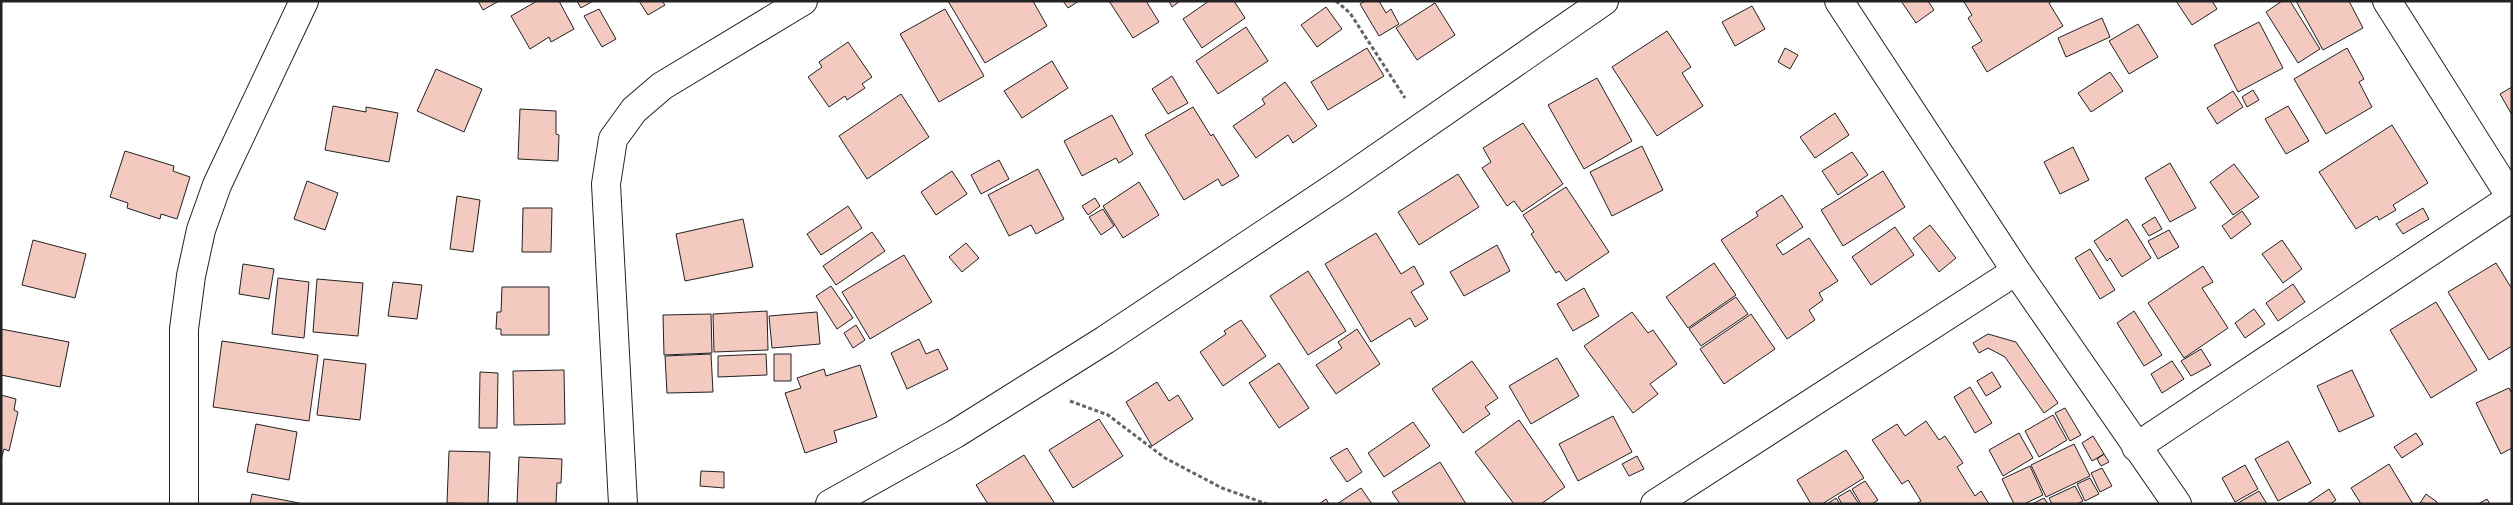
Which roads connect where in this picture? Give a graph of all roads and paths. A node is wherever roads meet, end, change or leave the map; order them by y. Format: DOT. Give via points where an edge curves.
graph roads {
  1 [pos="304,1"];
  2 [pos="802,1"];
  3 [pos="1336,1"];
  4 [pos="1604,1"];
  5 [pos="1839,1"];
  6 [pos="2387,1"];
  7 [pos="1424,125"];
  8 [pos="2511,198"];
  9 [pos="2016,270"];
  10 [pos="1024,391"];
  11 [pos="2136,447"];
  12 [pos="1683,496"];
  13 [pos="184,504"];
  14 [pos="623,504"];
  15 [pos="830,504"];
  16 [pos="1267,504"];
  17 [pos="1655,504"];
  18 [pos="2177,504"];
  1 -- 13 [label="street" via="217,186 200,230 184,329"];
  2 -- 14 [label="street" via="662,86 634,110 613,139 606,184"];
  3 -- 7 [label="path" via="1350,13"];
  4 -- 7 [label="street"];
  5 -- 9 [label="street"];
  6 -- 8 [label="street"];
  7 -- 10 [label="street"];
  8 -- 11 [label="street"];
  9 -- 11 [label="street"];
  9 -- 12 [label="street"];
  10 -- 15 [label="street"];
  10 -- 16 [label="path" via="1064,399 1108,415 1165,458 1222,488"];
  11 -- 18 [label="street"];
  12 -- 17 [label="street"];
}
